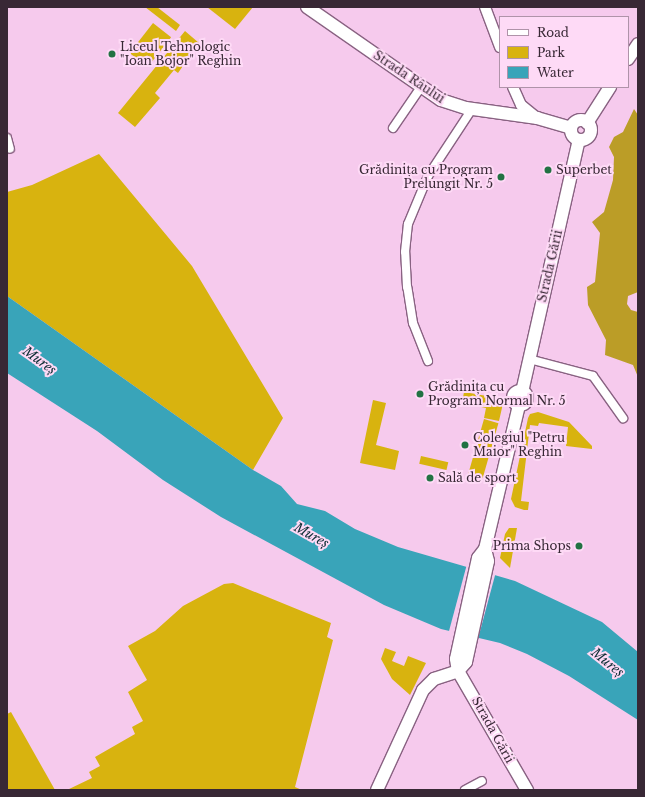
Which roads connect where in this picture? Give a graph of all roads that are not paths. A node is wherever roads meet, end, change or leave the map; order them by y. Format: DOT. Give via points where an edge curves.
graph roads {
  1 [pos="307,7"];
  2 [pos="484,7"];
  3 [pos="499,44"];
  4 [pos="638,44"];
  5 [pos="629,58"];
  6 [pos="421,87"];
  7 [pos="514,88"];
  8 [pos="609,88"];
  9 [pos="472,109"];
  10 [pos="537,118"];
  11 [pos="587,123"];
  12 [pos="393,128"];
  13 [pos="571,128"];
  14 [pos="7,138"];
  15 [pos="579,140"];
  16 [pos="10,149"];
  17 [pos="529,359"];
  18 [pos="428,362"];
  19 [pos="623,418"];
  20 [pos="460,664"];
  21 [pos="482,781"];
  22 [pos="377,790"];
  23 [pos="465,790"];
  24 [pos="527,790"];
  1 -- 6 [label="main road, Strada Râului"];
  2 -- 3 [label="street"];
  4 -- 5 [label="main road"];
  6 -- 9 [label="main road, Strada Râului" via="441,100"];
  6 -- 12 [label="street"];
  7 -- 10 [label="street" via="522,105"];
  8 -- 11 [label="main road"];
  9 -- 10 [label="main road, Strada Râului"];
  9 -- 18 [label="street" via="428,176 408,224 405,252 407,287 413,323"];
  10 -- 13 [label="main road, Strada Râului"];
  11 -- 13 [label="main road" via="578,121"];
  11 -- 15 [label="main road" via="590,134"];
  13 -- 15 [label="main road" via="572,136"];
  14 -- 16 [label="street"];
  15 -- 17 [label="main road, Strada Gării"];
  17 -- 19 [label="street" via="593,376"];
  17 -- 20 [label="main road, Strada Gării" via="522,392 526,394 527,400 524,405 519,405"];
  20 -- 22 [label="main road" via="434,679 423,690"];
  20 -- 24 [label="main road, Strada Gării"];
  21 -- 23 [label="street"];
}
